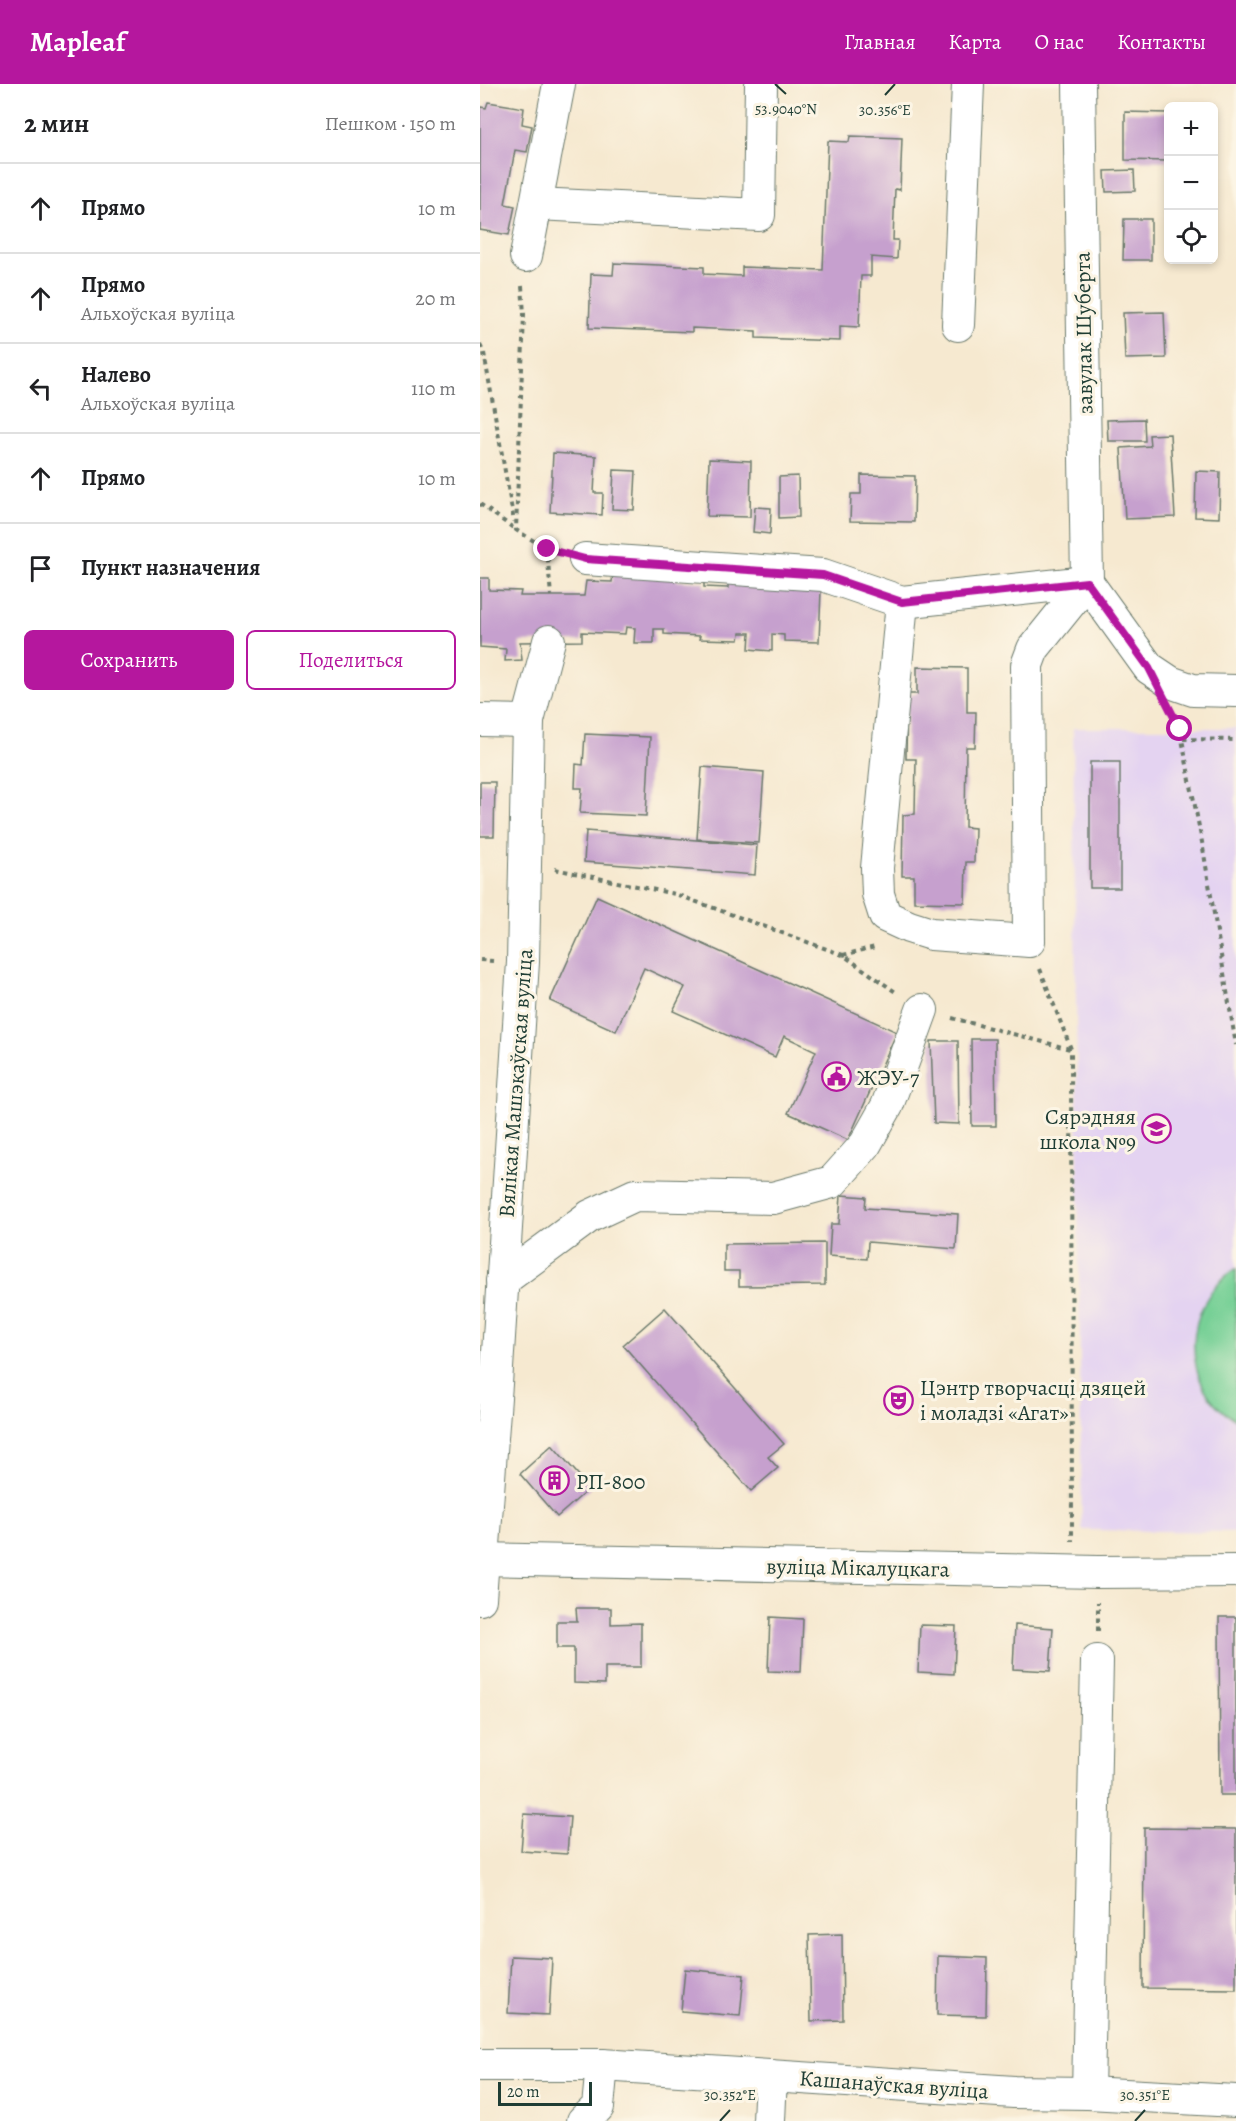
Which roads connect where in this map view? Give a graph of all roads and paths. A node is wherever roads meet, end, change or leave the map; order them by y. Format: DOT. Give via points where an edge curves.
graph roads {
  1 [pos="559,84"];
  2 [pos="761,84"];
  3 [pos="968,84"];
  4 [pos="1079,84"];
  5 [pos="537,204"];
  6 [pos="526,256"];
  7 [pos="958,325"];
  8 [pos="480,345"];
  9 [pos="480,504"];
  10 [pos="516,530"];
  11 [pos="547,549"];
  12 [pos="585,559"];
  13 [pos="1087,582"];
  14 [pos="551,596"];
  15 [pos="902,602"];
  16 [pos="549,641"];
  17 [pos="1149,668"];
  18 [pos="1236,692"];
  19 [pos="480,720"];
  20 [pos="528,721"];
  21 [pos="1182,739"];
  22 [pos="1236,740"];
  23 [pos="525,863"];
  24 [pos="1029,941"];
  25 [pos="922,1010"];
  26 [pos="1236,1045"];
  27 [pos="1071,1049"];
  28 [pos="502,1281"];
  29 [pos="488,1384"];
  30 [pos="481,1559"];
  31 [pos="1236,1571"];
  32 [pos="1098,1572"];
  33 [pos="480,1599"];
  34 [pos="1097,1661"];
  35 [pos="480,2065"];
  36 [pos="602,2065"];
  37 [pos="771,2076"];
  38 [pos="1088,2093"];
  39 [pos="1236,2101"];
  40 [pos="584,2121"];
  41 [pos="769,2121"];
  1 -- 5 [label="street"];
  2 -- 5 [label="street" via="759,215"];
  3 -- 7 [label="street"];
  4 -- 13 [label="street, завулак Шуберта"];
  5 -- 6 [label="street"];
  6 -- 10 [label="path" via="522,273"];
  8 -- 10 [label="path"];
  9 -- 10 [label="path"];
  10 -- 11 [label="path"];
  11 -- 12 [label="path"];
  11 -- 14 [label="path"];
  12 -- 15 [label="street" via="823,575"];
  13 -- 15 [label="street"];
  13 -- 17 [label="street"];
  13 -- 24 [label="street" via="1033,649 1028,665"];
  15 -- 24 [label="street" via="877,868 878,894 885,916 931,934"];
  16 -- 20 [label="street, Вялікая Машэкаўская вуліца"];
  17 -- 18 [label="street" via="1170,682 1193,690"];
  17 -- 21 [label="path"];
  19 -- 20 [label="street"];
  20 -- 23 [label="street, Вялікая Машэкаўская вуліца"];
  21 -- 22 [label="path"];
  21 -- 26 [label="path"];
  23 -- 25 [label="path" via="675,894 843,955"];
  23 -- 28 [label="street, Вялікая Машэкаўская вуліца" via="523,962"];
  24 -- 27 [label="path"];
  25 -- 27 [label="path"];
  25 -- 28 [label="street" via="887,1106 865,1145 832,1182 773,1198 635,1195 590,1216"];
  27 -- 32 [label="path" via="1072,1542"];
  28 -- 29 [label="street, Вялікая Машэкаўская вуліца"];
  29 -- 30 [label="street, Вялікая Машэкаўская вуліца"];
  30 -- 32 [label="street, вуліца Мікалуцкага"];
  30 -- 33 [label="street, Вялікая Машэкаўская вуліца"];
  31 -- 32 [label="street, вуліца Мікалуцкага"];
  32 -- 34 [label="path"];
  34 -- 38 [label="street"];
  35 -- 36 [label="street, Кашанаўская вуліца"];
  36 -- 37 [label="street, Кашанаўская вуліца"];
  36 -- 40 [label="street" via="598,2107"];
  37 -- 38 [label="street, Кашанаўская вуліца"];
  37 -- 41 [label="street"];
  38 -- 39 [label="street, Кашанаўская вуліца"];
}
